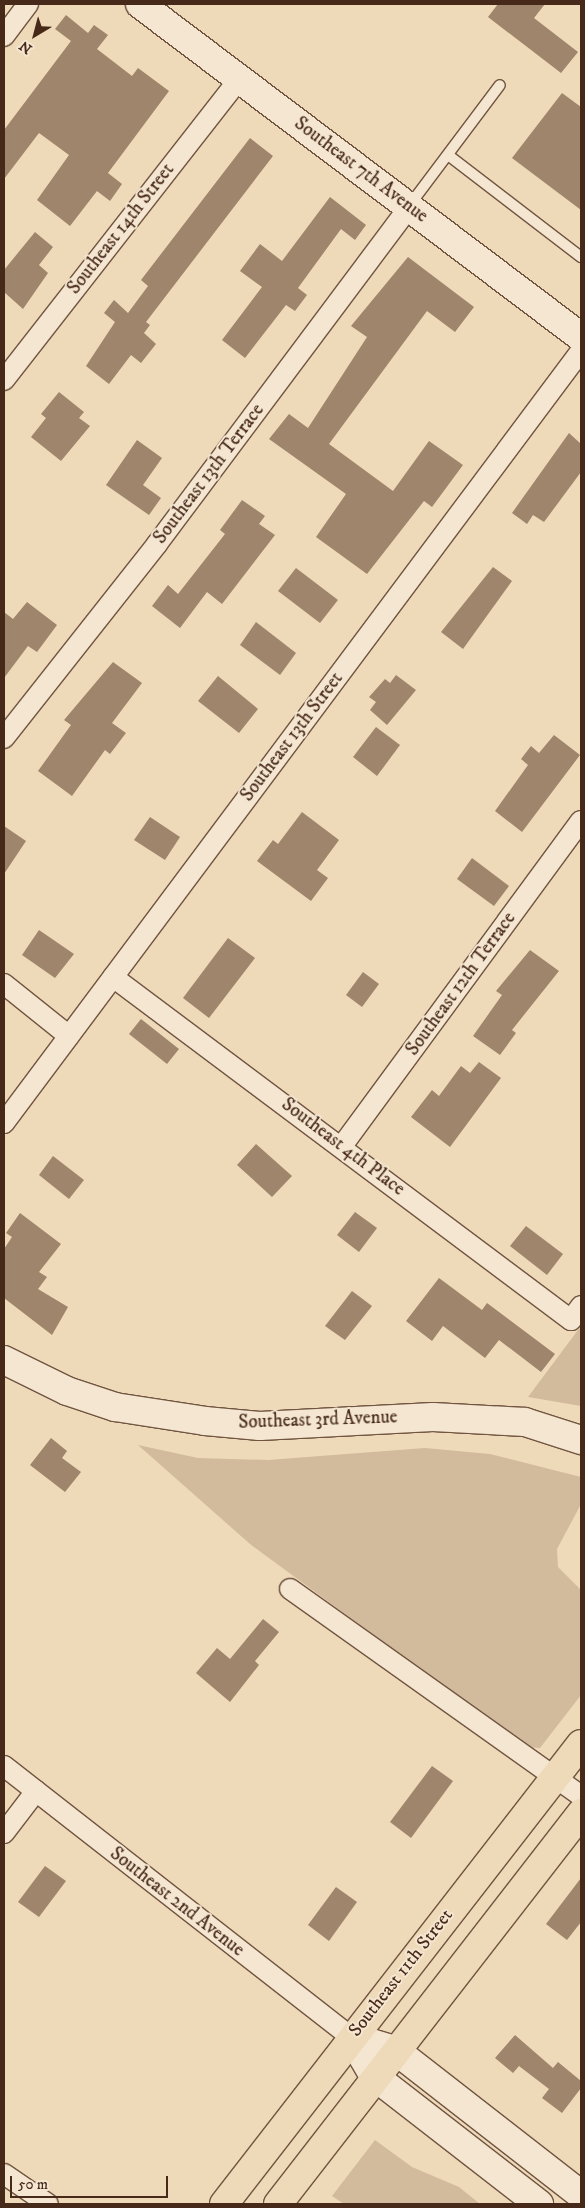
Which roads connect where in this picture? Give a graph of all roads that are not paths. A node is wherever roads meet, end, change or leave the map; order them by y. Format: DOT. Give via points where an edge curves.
graph roads {
  1 [pos="28,4"];
  2 [pos="140,4"];
  3 [pos="4,36"];
  4 [pos="240,79"];
  5 [pos="500,84"];
  6 [pos="448,155"];
  7 [pos="409,207"];
  8 [pos="581,257"];
  9 [pos="581,337"];
  10 [pos="581,351"];
  11 [pos="4,380"];
  12 [pos="4,738"];
  13 [pos="581,821"];
  14 [pos="113,977"];
  15 [pos="4,984"];
  16 [pos="69,1036"];
  17 [pos="4,1124"];
  18 [pos="342,1146"];
  19 [pos="576,1313"];
  20 [pos="4,1360"];
  21 [pos="581,1440"];
  22 [pos="290,1588"];
  23 [pos="581,1744"];
  24 [pos="4,1766"];
  25 [pos="555,1777"];
  26 [pos="36,1791"];
  27 [pos="581,1796"];
  28 [pos="581,1813"];
  29 [pos="4,1833"];
  30 [pos="351,2037"];
  31 [pos="395,2050"];
  32 [pos="374,2076"];
  33 [pos="4,2174"];
  34 [pos="581,2195"];
  35 [pos="48,2204"];
  36 [pos="224,2204"];
  37 [pos="278,2204"];
  38 [pos="539,2204"];
  1 -- 3 [label="street"];
  2 -- 4 [label="street, Southeast 7th Avenue"];
  4 -- 7 [label="street, Southeast 7th Avenue"];
  4 -- 11 [label="street, Southeast 14th Street"];
  5 -- 6 [label="lane"];
  6 -- 7 [label="lane"];
  6 -- 8 [label="lane"];
  7 -- 9 [label="street, Southeast 7th Avenue"];
  7 -- 12 [label="street, Southeast 13th Terrace" via="157,544"];
  10 -- 14 [label="street, Southeast 13th Street"];
  13 -- 18 [label="street, Southeast 12th Terrace"];
  14 -- 16 [label="street, Southeast 13th Street"];
  14 -- 18 [label="street, Southeast 4th Place"];
  15 -- 16 [label="street"];
  16 -- 17 [label="street, Southeast 13th Street"];
  18 -- 19 [label="street, Southeast 4th Place"];
  20 -- 21 [label="street, Southeast 3rd Avenue" via="67,1391 115,1406 205,1421 260,1426 433,1417 526,1422"];
  22 -- 25 [label="street"];
  23 -- 25 [label="highway, Southeast 11th Street"];
  24 -- 26 [label="street, Southeast 2nd Avenue"];
  25 -- 27 [label="street"];
  25 -- 30 [label="highway, Southeast 11th Street"];
  26 -- 29 [label="street"];
  26 -- 30 [label="street, Southeast 2nd Avenue"];
  28 -- 31 [label="highway"];
  30 -- 31 [label="street, Southeast 2nd Avenue"];
  30 -- 32 [label="street, Southeast 2nd Avenue"];
  30 -- 36 [label="highway, Southeast 11th Street"];
  31 -- 32 [label="highway"];
  31 -- 34 [label="street, Southeast 2nd Avenue"];
  32 -- 37 [label="highway"];
  32 -- 38 [label="street, Southeast 2nd Avenue"];
  33 -- 35 [label="street"];
}
